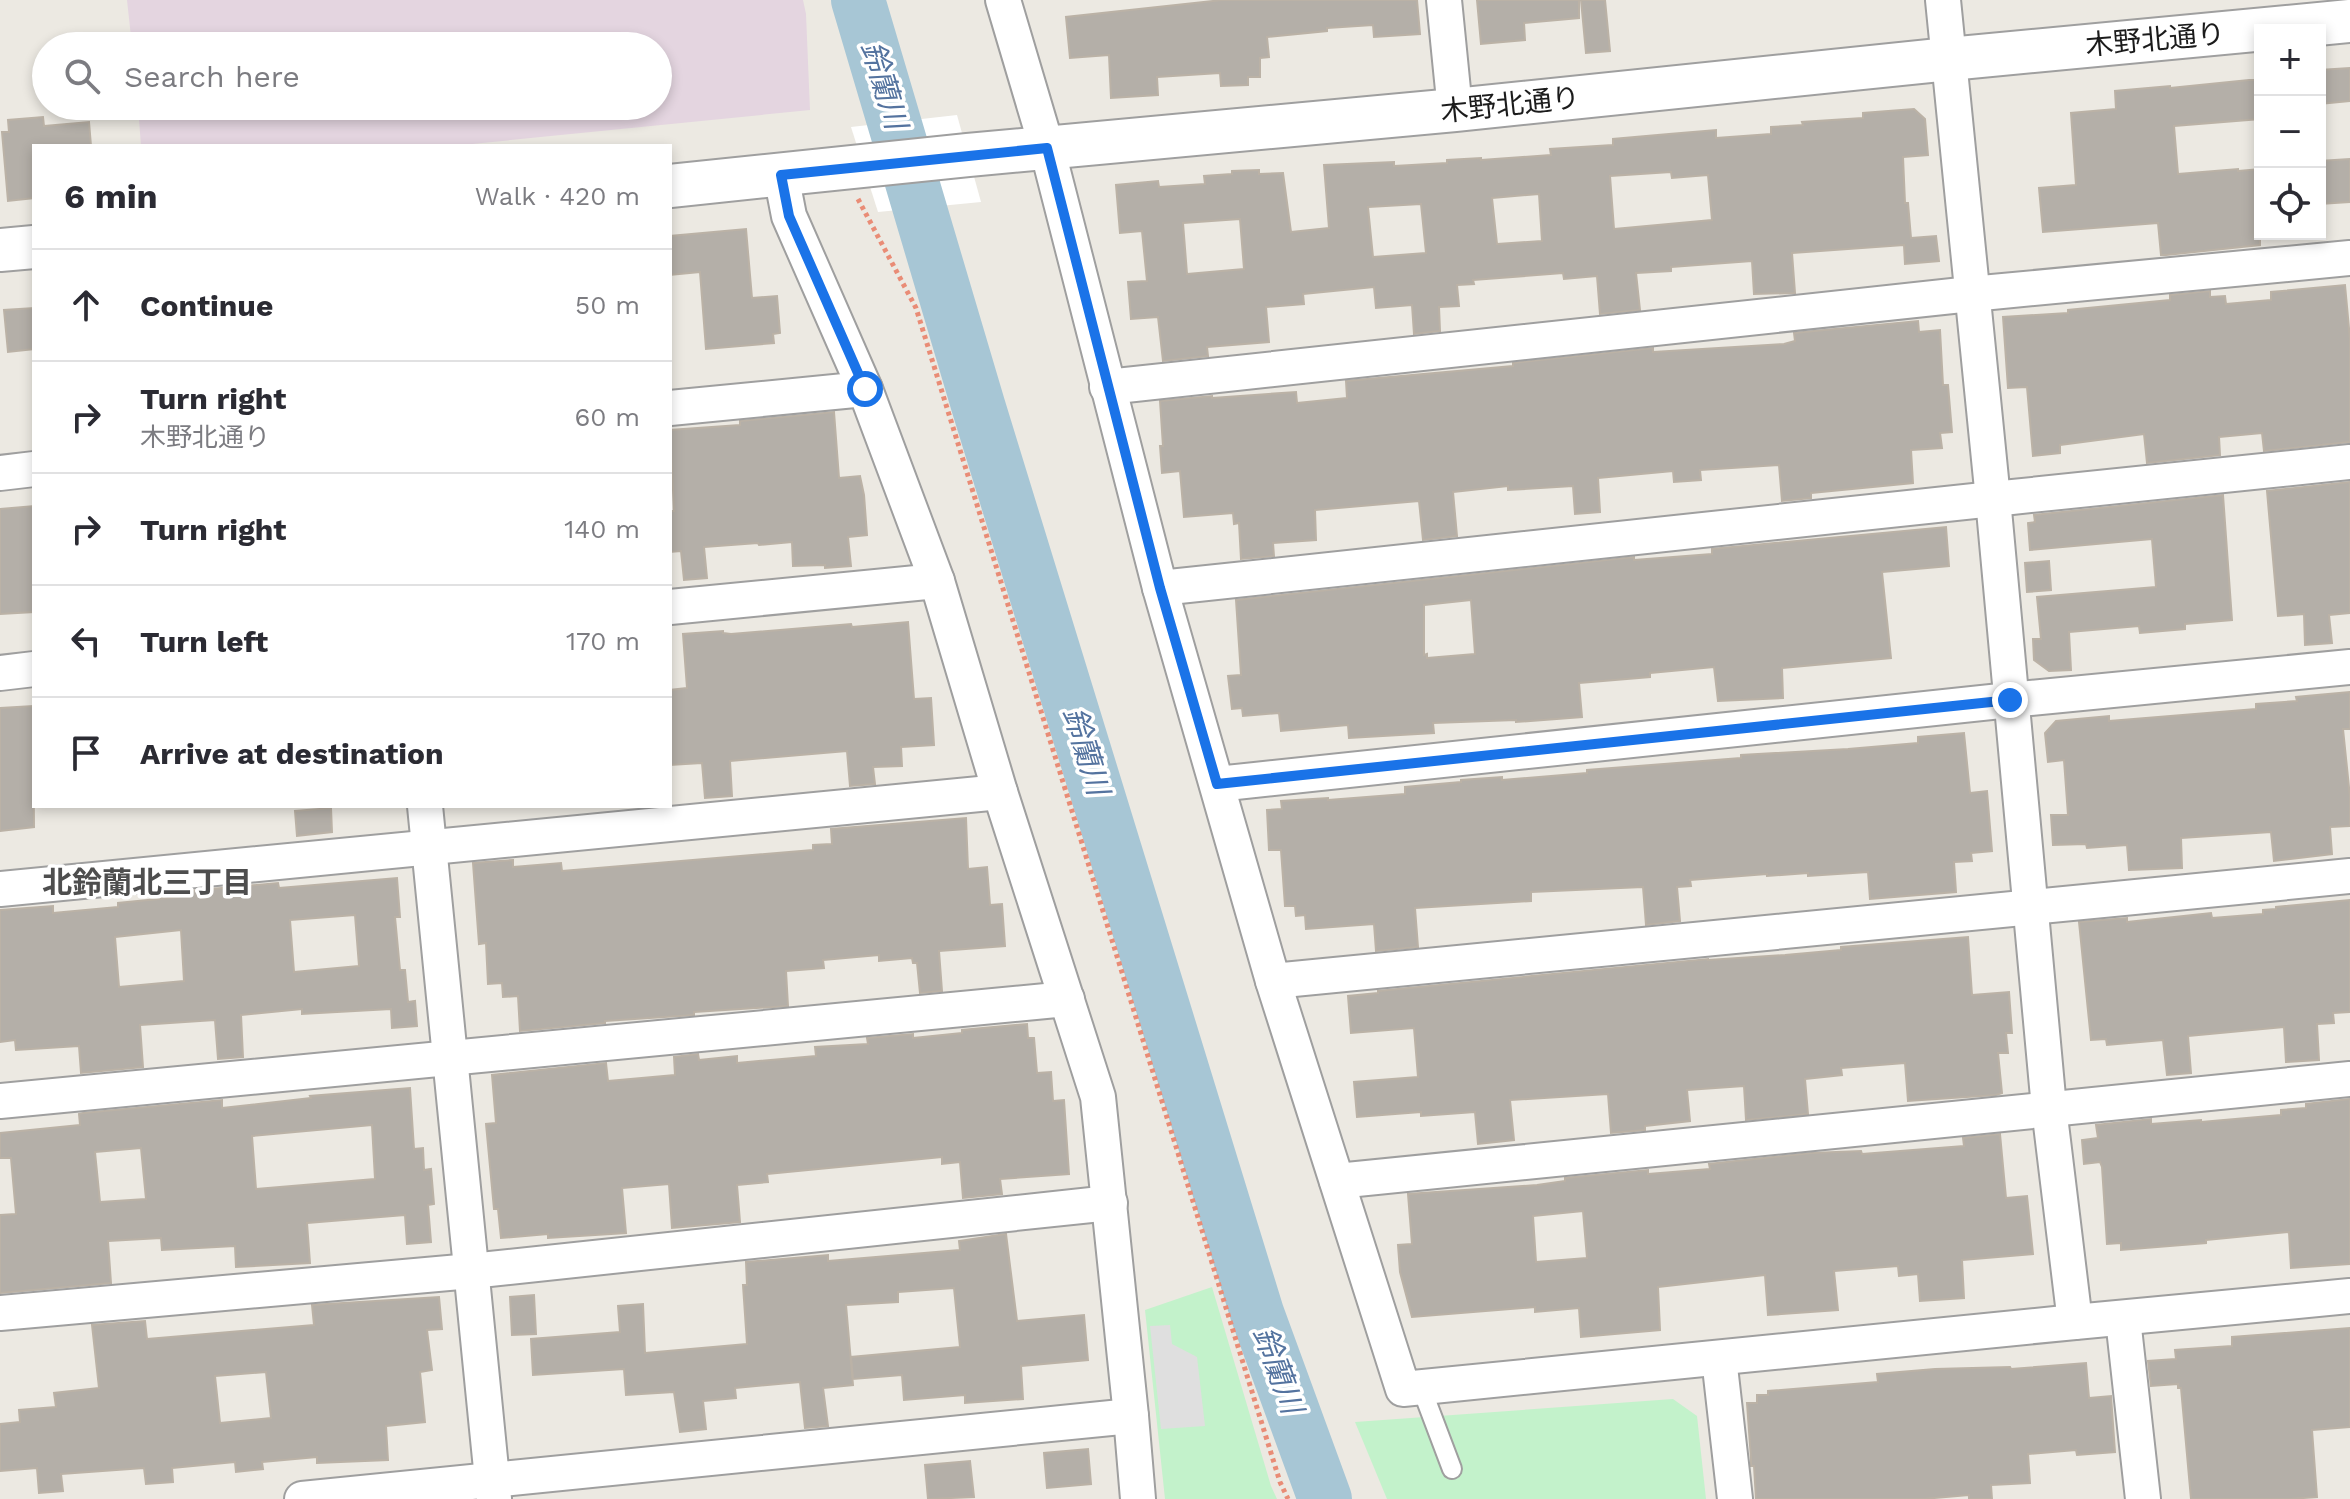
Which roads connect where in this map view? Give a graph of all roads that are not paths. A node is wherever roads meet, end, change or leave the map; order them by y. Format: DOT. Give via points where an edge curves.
graph roads {
  1 [pos="1003,0"];
  2 [pos="1444,0"];
  3 [pos="1943,0"];
  4 [pos="2350,21"];
  5 [pos="1949,59"];
  6 [pos="1455,110"];
  7 [pos="1047,148"];
  8 [pos="781,175"];
  9 [pos="672,186"];
  10 [pos="32,247"];
  11 [pos="0,250"];
  12 [pos="2350,258"];
  13 [pos="1971,294"];
  14 [pos="1107,387"];
  15 [pos="865,389"];
  16 [pos="672,408"];
  17 [pos="2350,462"];
  18 [pos="32,469"];
  19 [pos="0,473"];
  20 [pos="1993,499"];
  21 [pos="937,581"];
  22 [pos="1160,588"];
  23 [pos="672,607"];
  24 [pos="2350,667"];
  25 [pos="32,669"];
  26 [pos="0,673"];
  27 [pos="2010,700"];
  28 [pos="1217,784"];
  29 [pos="1000,792"];
  30 [pos="425,808"];
  31 [pos="429,847"];
  32 [pos="2350,876"];
  33 [pos="0,889"];
  34 [pos="2029,907"];
  35 [pos="1273,981"];
  36 [pos="1067,999"];
  37 [pos="450,1058"];
  38 [pos="2350,1079"];
  39 [pos="0,1101"];
  40 [pos="2049,1108"];
  41 [pos="1337,1181"];
  42 [pos="1110,1203"];
  43 [pos="471,1271"];
  44 [pos="2350,1296"];
  45 [pos="0,1313"];
  46 [pos="2123,1319"];
  47 [pos="2075,1322"];
  48 [pos="1719,1358"];
  49 [pos="1421,1387"];
  50 [pos="1131,1416"];
  51 [pos="1452,1469"];
  52 [pos="493,1490"];
  53 [pos="302,1499"];
  54 [pos="1138,1499"];
  55 [pos="1735,1499"];
  56 [pos="2143,1499"];
  1 -- 7 [label="street"];
  2 -- 6 [label="street"];
  3 -- 5 [label="street"];
  4 -- 5 [label="street, 木野北通り"];
  5 -- 6 [label="street, 木野北通り"];
  5 -- 13 [label="street"];
  6 -- 7 [label="street, 木野北通り"];
  7 -- 8 [label="street, 木野北通り" via="968,155 861,183"];
  7 -- 14 [label="street"];
  8 -- 9 [label="street, 木野北通り"];
  8 -- 15 [label="street" via="789,216"];
  10 -- 11 [label="street"];
  12 -- 13 [label="street"];
  13 -- 14 [label="street"];
  13 -- 20 [label="street"];
  14 -- 22 [label="street"];
  15 -- 16 [label="street"];
  15 -- 21 [label="street"];
  17 -- 20 [label="street"];
  18 -- 19 [label="street"];
  20 -- 22 [label="street"];
  20 -- 27 [label="street"];
  21 -- 23 [label="street"];
  21 -- 29 [label="street"];
  22 -- 28 [label="street"];
  24 -- 27 [label="street"];
  25 -- 26 [label="street"];
  27 -- 28 [label="street"];
  27 -- 34 [label="street"];
  28 -- 35 [label="street"];
  29 -- 31 [label="street"];
  29 -- 36 [label="street"];
  30 -- 31 [label="street"];
  31 -- 33 [label="street"];
  31 -- 37 [label="street"];
  32 -- 34 [label="street"];
  34 -- 35 [label="street"];
  34 -- 40 [label="street"];
  35 -- 41 [label="street"];
  36 -- 37 [label="street"];
  36 -- 42 [label="street" via="1098,1097"];
  37 -- 39 [label="street"];
  37 -- 43 [label="street"];
  38 -- 40 [label="street"];
  40 -- 41 [label="street"];
  40 -- 47 [label="street"];
  41 -- 49 [label="street" via="1403,1389"];
  42 -- 43 [label="street"];
  42 -- 50 [label="street"];
  43 -- 45 [label="street"];
  43 -- 52 [label="street"];
  44 -- 46 [label="street"];
  46 -- 47 [label="street"];
  46 -- 56 [label="street"];
  47 -- 48 [label="street"];
  48 -- 49 [label="street"];
  48 -- 55 [label="street"];
  49 -- 51 [label="lane"];
  50 -- 52 [label="street"];
  50 -- 54 [label="street"];
  52 -- 53 [label="street"];
}
